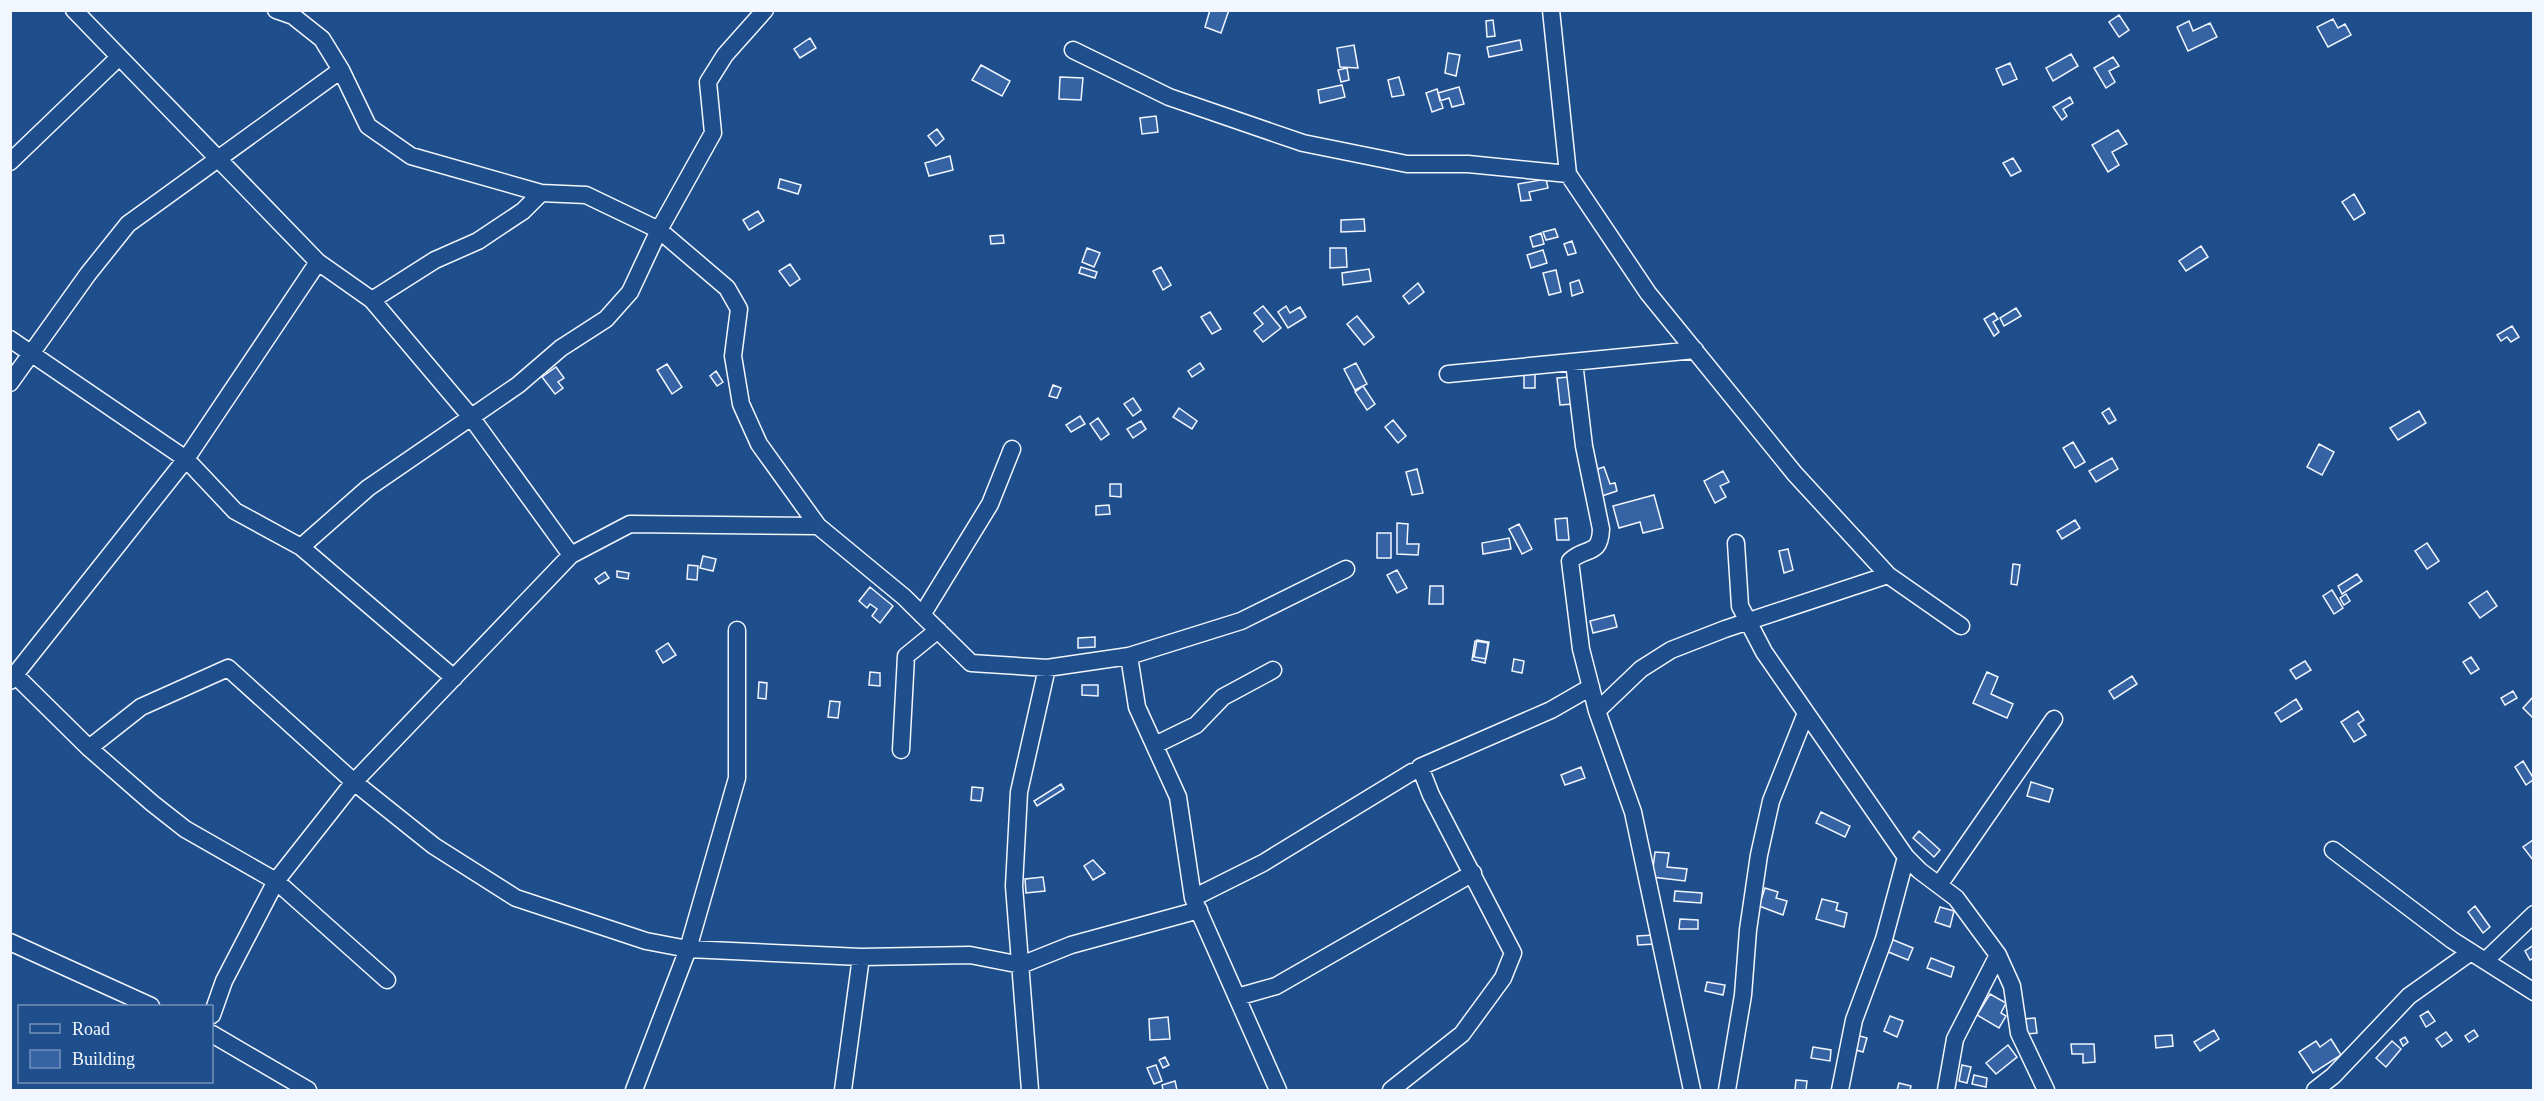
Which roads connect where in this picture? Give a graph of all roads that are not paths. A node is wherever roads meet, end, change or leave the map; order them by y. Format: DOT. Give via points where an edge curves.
graph roads {
  1 [pos="74,10"];
  2 [pos="276,10"];
  3 [pos="765,10"];
  4 [pos="1551,10"];
  5 [pos="1072,50"];
  6 [pos="113,63"];
  7 [pos="341,70"];
  8 [pos="219,159"];
  9 [pos="10,162"];
  10 [pos="1568,174"];
  11 [pos="541,193"];
  12 [pos="660,230"];
  13 [pos="318,262"];
  14 [pos="372,300"];
  15 [pos="10,339"];
  16 [pos="1695,350"];
  17 [pos="33,353"];
  18 [pos="1574,362"];
  19 [pos="1448,374"];
  20 [pos="10,383"];
  21 [pos="471,417"];
  22 [pos="1012,449"];
  23 [pos="186,459"];
  24 [pos="818,526"];
  25 [pos="1736,543"];
  26 [pos="301,548"];
  27 [pos="572,555"];
  28 [pos="1346,568"];
  29 [pos="1888,575"];
  30 [pos="922,615"];
  31 [pos="1749,623"];
  32 [pos="1961,626"];
  33 [pos="737,630"];
  34 [pos="938,630"];
  35 [pos="1128,656"];
  36 [pos="1047,668"];
  37 [pos="1273,670"];
  38 [pos="13,678"];
  39 [pos="454,678"];
  40 [pos="1591,687"];
  41 [pos="1597,711"];
  42 [pos="1806,713"];
  43 [pos="2054,718"];
  44 [pos="1155,745"];
  45 [pos="89,748"];
  46 [pos="902,750"];
  47 [pos="1412,772"];
  48 [pos="354,782"];
  49 [pos="2333,850"];
  50 [pos="1906,857"];
  51 [pos="1473,873"];
  52 [pos="276,881"];
  53 [pos="1939,885"];
  54 [pos="1196,904"];
  55 [pos="2534,914"];
  56 [pos="10,942"];
  57 [pos="688,949"];
  58 [pos="1998,955"];
  59 [pos="861,957"];
  60 [pos="2478,957"];
  61 [pos="1021,965"];
  62 [pos="387,980"];
  63 [pos="2534,992"];
  64 [pos="1237,997"];
  65 [pos="149,1005"];
  66 [pos="213,1012"];
  67 [pos="213,1035"];
  68 [pos="309,1090"];
  69 [pos="634,1090"];
  70 [pos="843,1090"];
  71 [pos="1030,1090"];
  72 [pos="1278,1090"];
  73 [pos="1391,1090"];
  74 [pos="1692,1090"];
  75 [pos="1727,1090"];
  76 [pos="1840,1090"];
  77 [pos="1946,1090"];
  78 [pos="2046,1090"];
  79 [pos="2315,1090"];
  1 -- 8 [label="street"];
  2 -- 7 [label="street" via="293,15 322,39"];
  3 -- 12 [label="street" via="725,55 708,81 713,133"];
  4 -- 10 [label="street"];
  5 -- 10 [label="street" via="1169,97 1303,143 1407,164 1468,164"];
  6 -- 9 [label="street"];
  7 -- 8 [label="street"];
  7 -- 11 [label="street" via="368,126 411,156"];
  8 -- 13 [label="street"];
  8 -- 17 [label="street" via="128,224"];
  10 -- 16 [label="street" via="1648,293"];
  11 -- 12 [label="street" via="586,195"];
  11 -- 14 [label="street" via="523,211 478,241 435,260"];
  12 -- 21 [label="street" via="630,292 606,319"];
  12 -- 24 [label="street" via="726,288 739,309 733,356 741,404 759,444"];
  13 -- 14 [label="street"];
  13 -- 23 [label="street"];
  14 -- 21 [label="street"];
  15 -- 17 [label="street"];
  16 -- 18 [label="street"];
  16 -- 29 [label="street" via="1795,474"];
  17 -- 20 [label="street"];
  17 -- 23 [label="street"];
  18 -- 19 [label="street"];
  18 -- 40 [label="street" via="1584,446 1601,529 1596,548 1579,553 1570,561 1581,649"];
  21 -- 26 [label="street" via="368,488"];
  21 -- 27 [label="street"];
  22 -- 30 [label="street" via="990,504"];
  23 -- 26 [label="street" via="235,511"];
  23 -- 38 [label="street"];
  24 -- 27 [label="street" via="630,524"];
  24 -- 30 [label="street"];
  25 -- 31 [label="street" via="1740,606"];
  26 -- 39 [label="street"];
  27 -- 39 [label="street"];
  28 -- 35 [label="street" via="1241,621"];
  29 -- 31 [label="street"];
  29 -- 32 [label="street"];
  30 -- 34 [label="street"];
  31 -- 41 [label="street" via="1671,650 1641,669"];
  31 -- 42 [label="street"];
  33 -- 57 [label="street" via="737,778"];
  34 -- 36 [label="street" via="971,663"];
  34 -- 46 [label="street" via="906,656"];
  35 -- 36 [label="street"];
  35 -- 44 [label="street" via="1137,707"];
  36 -- 61 [label="street" via="1019,792 1014,886"];
  37 -- 44 [label="street" via="1223,698 1196,725"];
  38 -- 45 [label="street"];
  39 -- 48 [label="street"];
  40 -- 41 [label="street"];
  40 -- 51 [label="street" via="1551,710 1419,766"];
  41 -- 74 [label="street" via="1633,812"];
  42 -- 50 [label="street"];
  42 -- 75 [label="street" via="1771,801 1759,855 1743,995"];
  43 -- 53 [label="street"];
  44 -- 54 [label="street" via="1178,797"];
  45 -- 48 [label="street" via="141,707 228,668"];
  45 -- 52 [label="street" via="185,829"];
  47 -- 54 [label="street"];
  48 -- 52 [label="street"];
  48 -- 57 [label="street" via="434,846 516,898 646,941"];
  49 -- 60 [label="street"];
  50 -- 53 [label="street"];
  50 -- 76 [label="street" via="1884,939 1854,1020"];
  51 -- 64 [label="street" via="1276,986"];
  51 -- 73 [label="street" via="1513,953 1503,978 1462,1034"];
  52 -- 62 [label="street"];
  52 -- 66 [label="street" via="224,981"];
  53 -- 58 [label="street" via="1956,898"];
  54 -- 61 [label="street"];
  54 -- 64 [label="street"];
  55 -- 60 [label="street"];
  56 -- 65 [label="street"];
  57 -- 59 [label="street"];
  57 -- 69 [label="street"];
  58 -- 77 [label="street" via="1955,1039"];
  58 -- 78 [label="street" via="2012,986 2019,1033"];
  59 -- 61 [label="street" via="970,955"];
  59 -- 70 [label="street"];
  60 -- 63 [label="street"];
  60 -- 79 [label="street" via="2409,996"];
  61 -- 71 [label="street"];
  64 -- 72 [label="street"];
  67 -- 68 [label="street"];
}
